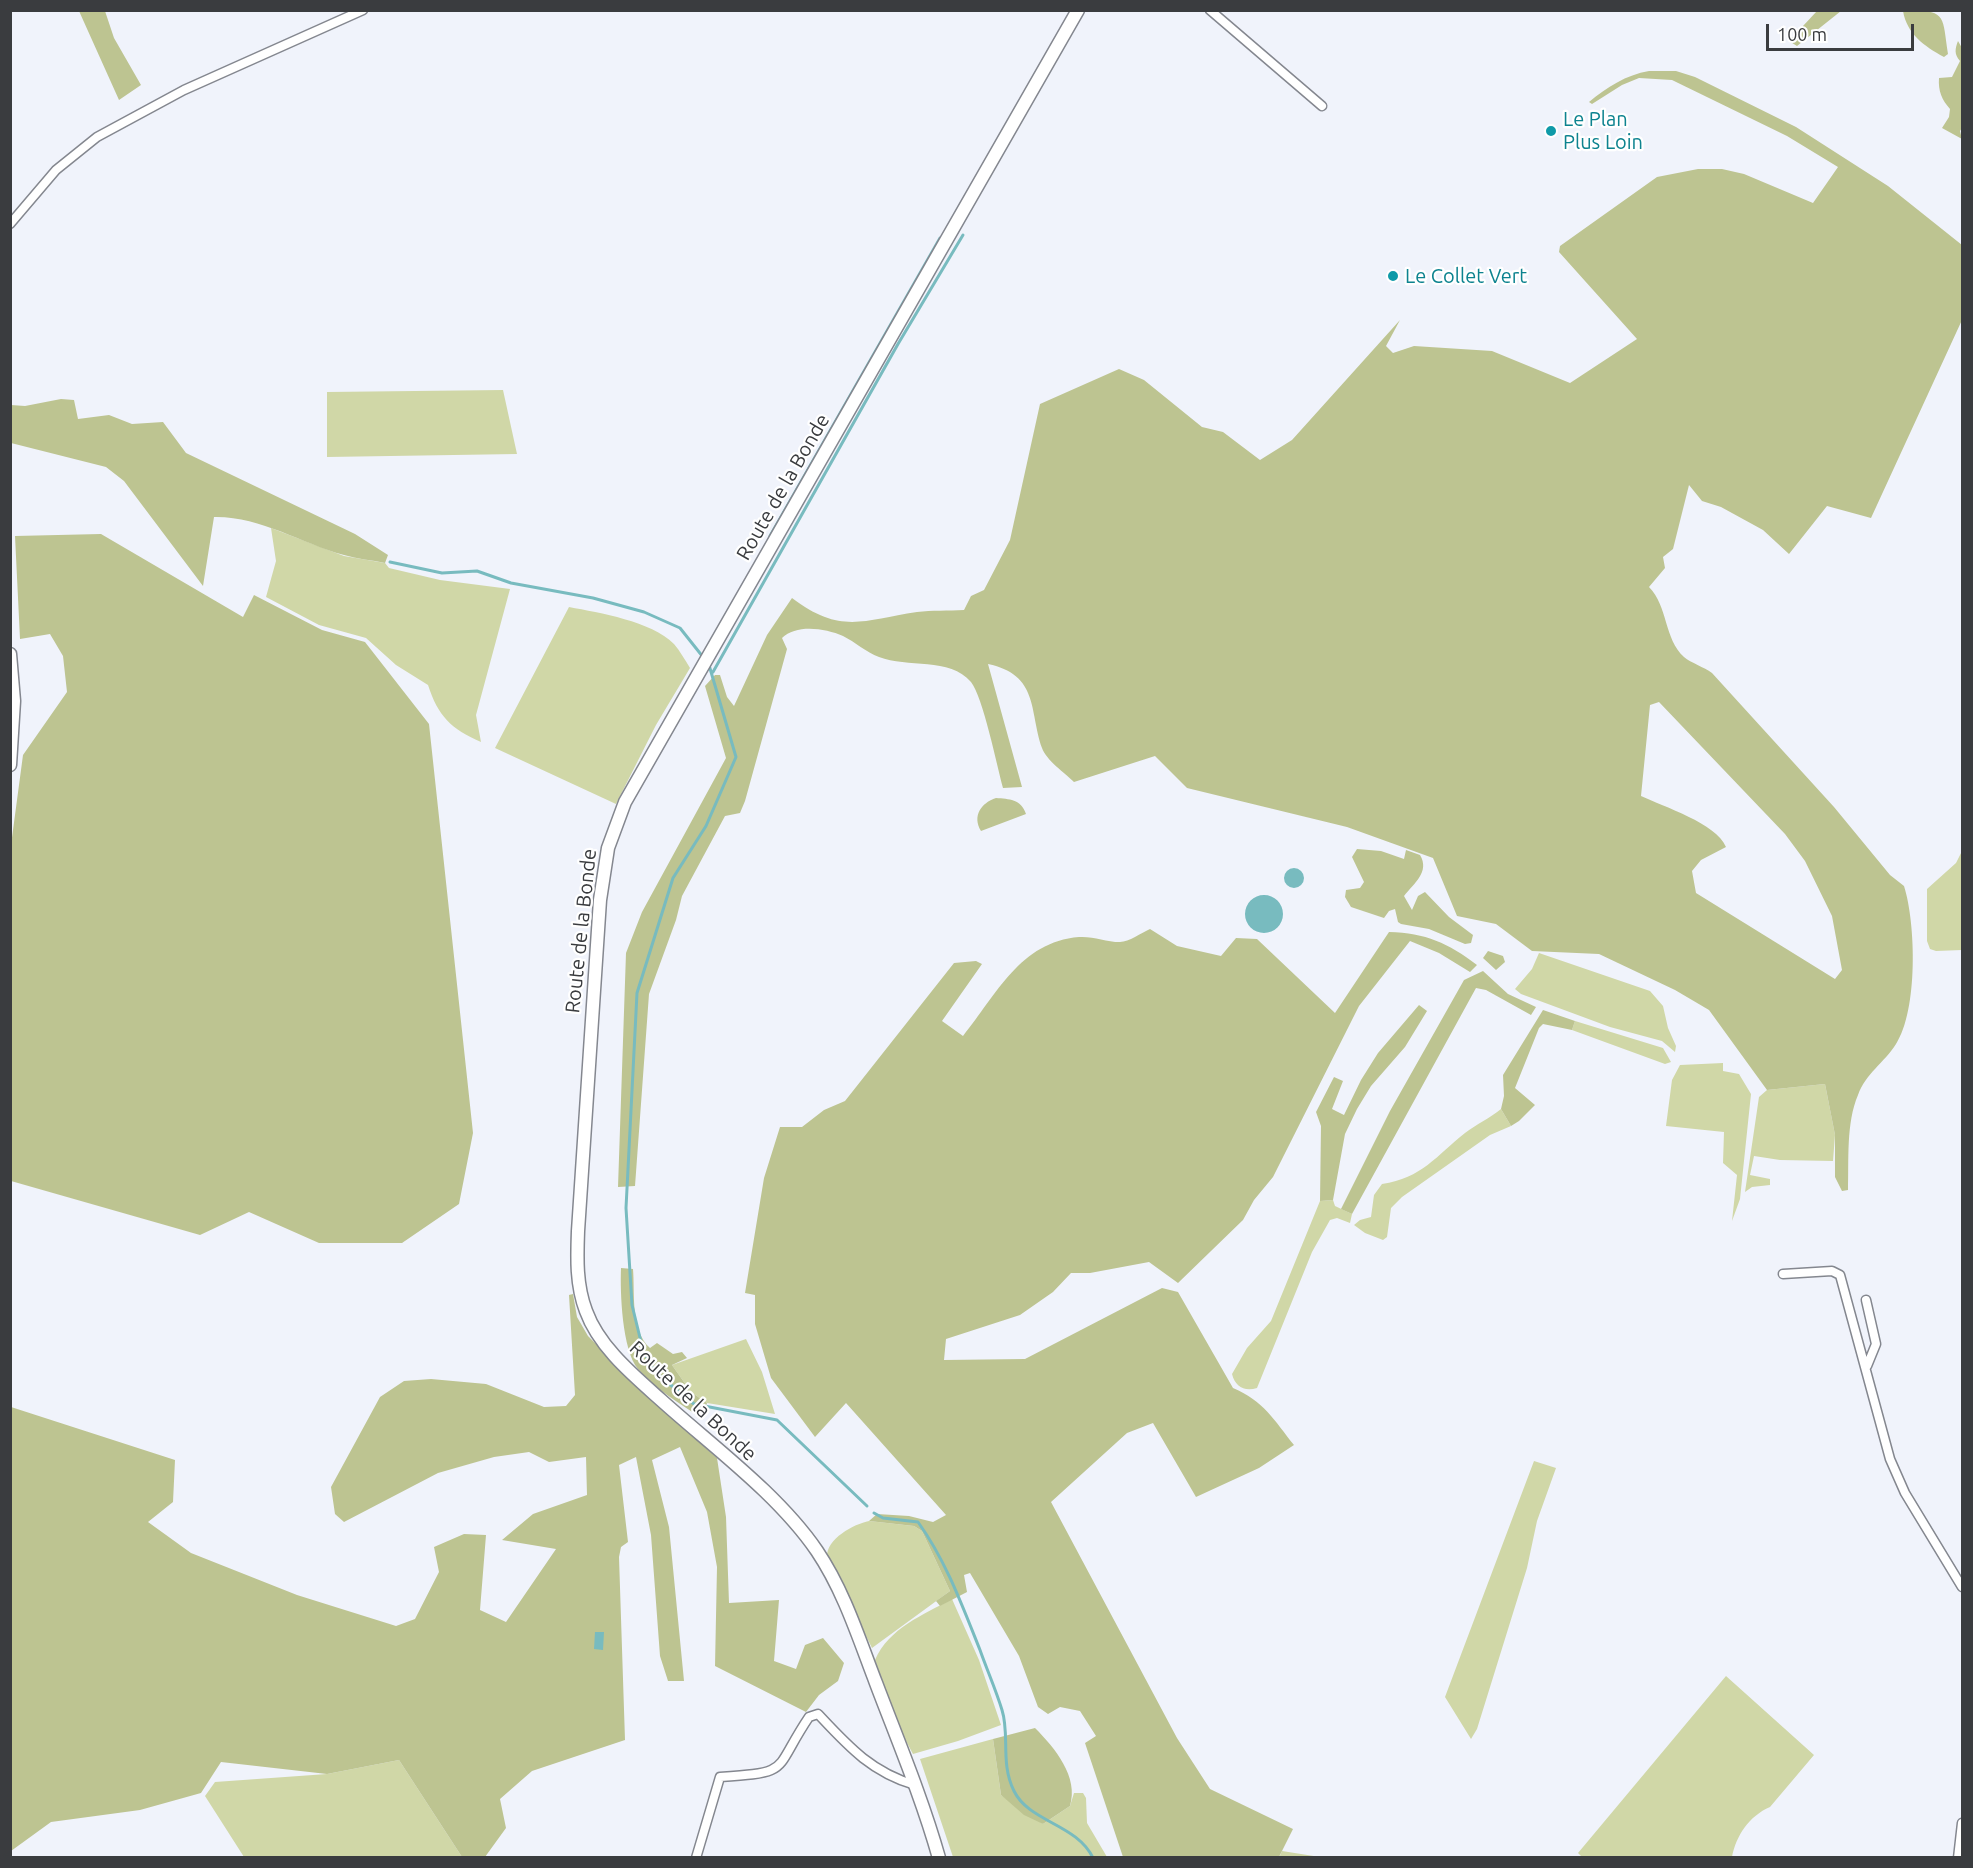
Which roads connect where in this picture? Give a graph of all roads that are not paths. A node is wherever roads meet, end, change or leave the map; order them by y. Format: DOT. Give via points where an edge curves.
graph roads {
  1 [pos="363,10"];
  2 [pos="1078,10"];
  3 [pos="1210,10"];
  4 [pos="1322,106"];
  5 [pos="10,224"];
  6 [pos="10,654"];
  7 [pos="10,765"];
  8 [pos="1783,1274"];
  9 [pos="1866,1300"];
  10 [pos="1867,1366"];
  11 [pos="1962,1587"];
  12 [pos="915,1785"];
  13 [pos="1962,1823"];
  14 [pos="696,1857"];
  15 [pos="939,1857"];
  16 [pos="1958,1857"];
  1 -- 5 [label="street" via="248,60 97,137 56,170"];
  2 -- 12 [label="main road, Route de la Bonde" via="625,802 608,848 599,912 578,1231 579,1285 586,1313 607,1346 634,1376 790,1517 817,1551 837,1587"];
  3 -- 4 [label="street"];
  6 -- 7 [label="main road" via="14,701"];
  8 -- 10 [label="street" via="1832,1271 1840,1275"];
  9 -- 10 [label="street" via="1876,1344"];
  10 -- 11 [label="street" via="1880,1426 1901,1485"];
  12 -- 14 [label="street" via="868,1764 818,1713 810,1717 775,1771 720,1777"];
  12 -- 15 [label="main road, Route de la Bonde"];
  13 -- 16 [label="street"];
}
